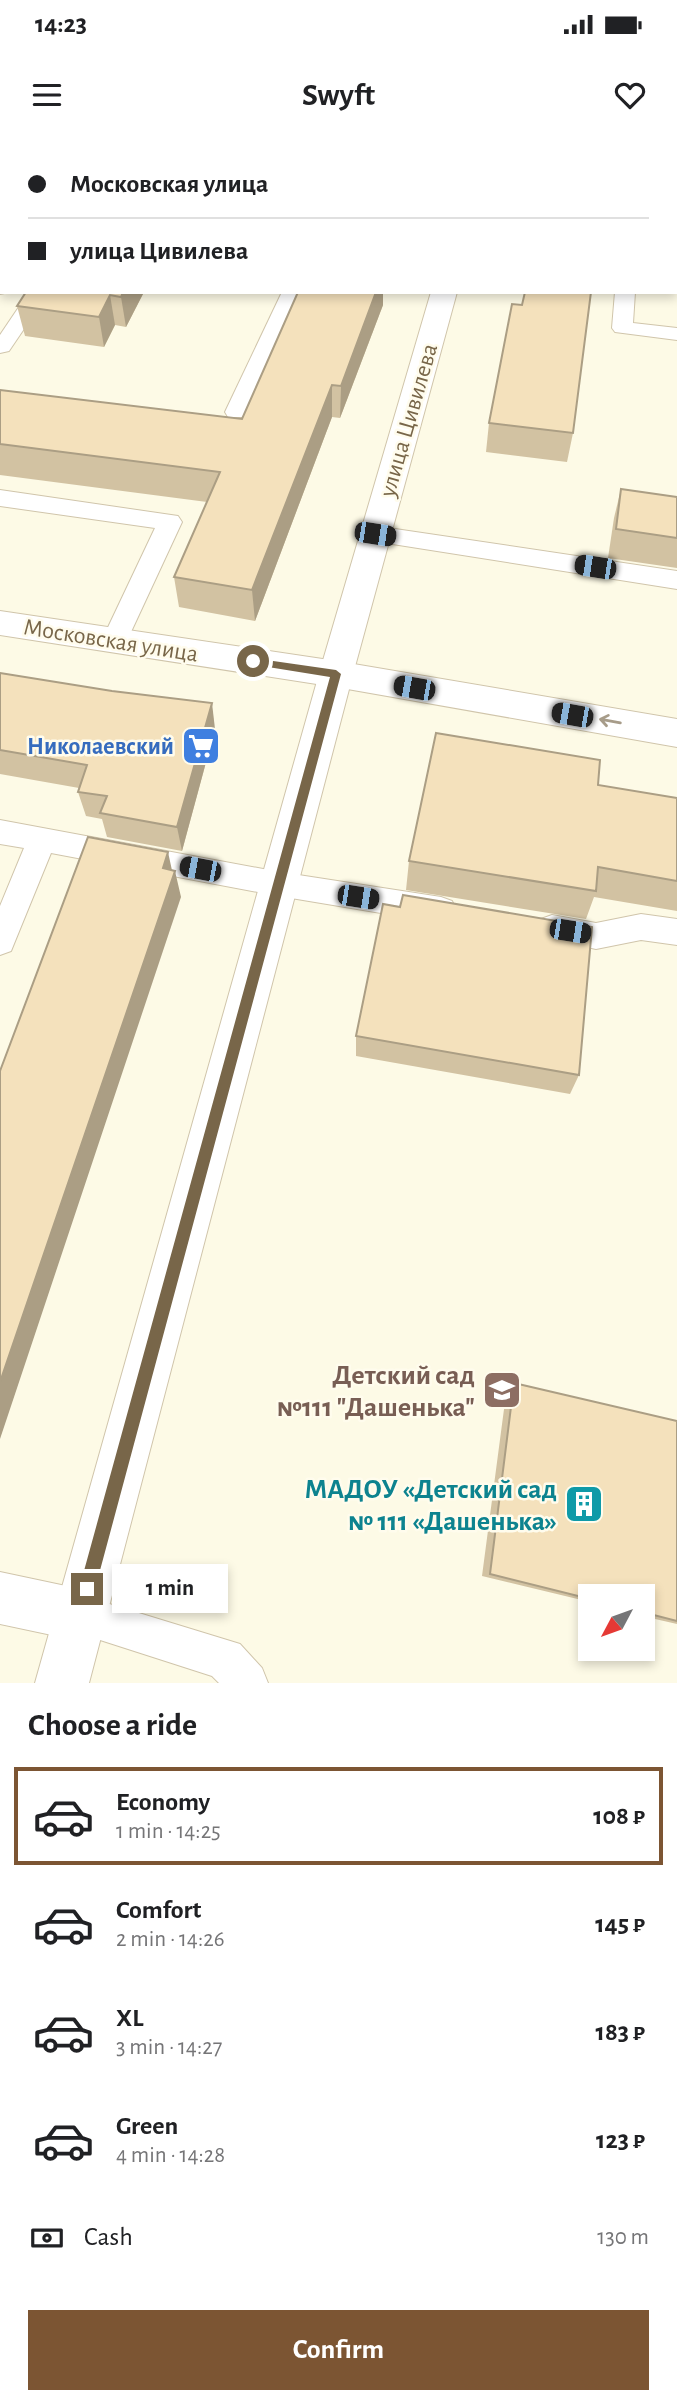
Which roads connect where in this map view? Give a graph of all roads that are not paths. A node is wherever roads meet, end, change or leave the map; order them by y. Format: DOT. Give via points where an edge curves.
graph roads {
  1 [pos="37,294"];
  2 [pos="291,294"];
  3 [pos="443,294"];
  4 [pos="625,294"];
  5 [pos="677,334"];
  6 [pos="2,347"];
  7 [pos="236,412"];
  8 [pos="0,498"];
  9 [pos="375,534"];
  10 [pos="677,580"];
  11 [pos="0,623"];
  12 [pos="115,640"];
  13 [pos="336,674"];
  14 [pos="677,733"];
  15 [pos="0,832"];
  16 [pos="41,840"];
  17 [pos="279,884"];
  18 [pos="464,914"];
  19 [pos="530,925"];
  20 [pos="677,932"];
  21 [pos="0,942"];
  22 [pos="0,1598"];
  23 [pos="80,1615"];
  24 [pos="62,1683"];
  25 [pos="247,1683"];
  1 -- 6 [label="lane"];
  2 -- 7 [label="lane"];
  3 -- 9 [label="street, улица Цивилева"];
  4 -- 5 [label="lane" via="622,328"];
  8 -- 12 [label="lane" via="170,522"];
  9 -- 10 [label="lane"];
  9 -- 13 [label="street, улица Цивилева"];
  11 -- 12 [label="street, Московская улица"];
  12 -- 13 [label="street, Московская улица"];
  14 -- 13 [label="street, Московская улица, one-way"];
  13 -- 17 [label="street, улица Цивилева"];
  15 -- 16 [label="lane"];
  16 -- 17 [label="lane"];
  16 -- 21 [label="lane"];
  17 -- 18 [label="lane"];
  17 -- 23 [label="street, улица Цивилева"];
  19 -- 20 [label="lane" via="596,936 641,927"];
  22 -- 23 [label="street"];
  23 -- 24 [label="street, улица Цивилева"];
  23 -- 25 [label="lane" via="225,1659"];
}
